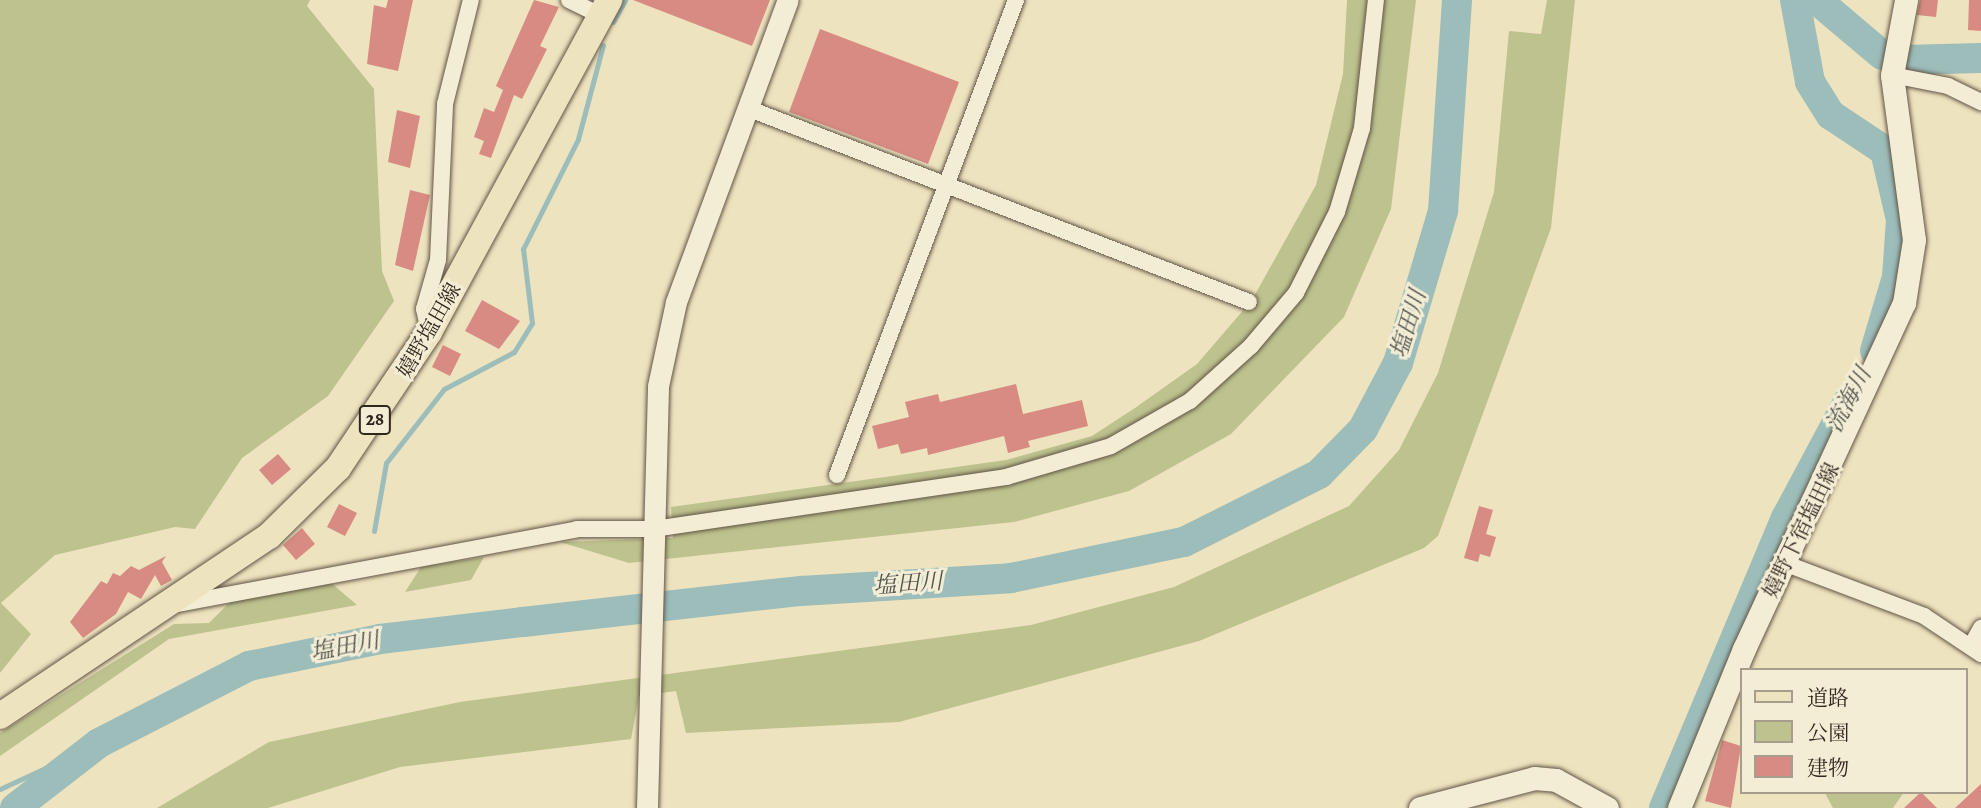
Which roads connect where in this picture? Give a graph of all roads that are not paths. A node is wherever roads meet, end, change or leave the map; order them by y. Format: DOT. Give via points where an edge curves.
graph roads {
  1 [pos="471,0"];
  2 [pos="569,0"];
  3 [pos="788,0"];
  4 [pos="1016,0"];
  5 [pos="1376,0"];
  6 [pos="1906,0"];
  7 [pos="606,8"];
  8 [pos="1892,75"];
  9 [pos="1981,102"];
  10 [pos="747,108"];
  11 [pos="946,185"];
  12 [pos="1249,302"];
  13 [pos="429,332"];
  14 [pos="837,475"];
  15 [pos="654,529"];
  16 [pos="1784,564"];
  17 [pos="169,606"];
  18 [pos="1981,628"];
  19 [pos="1976,650"];
  20 [pos="0,716"];
  21 [pos="647,808"];
  22 [pos="1420,808"];
  23 [pos="1607,808"];
  24 [pos="1679,808"];
  1 -- 13 [label="street" via="445,104 438,260 424,309"];
  2 -- 7 [label="street"];
  3 -- 10 [label="street"];
  4 -- 11 [label="street"];
  5 -- 15 [label="street" via="1362,128 1337,212 1296,293 1251,346 1190,401 1111,446 1006,477"];
  6 -- 8 [label="main road, 嬉野下宿塩田線"];
  7 -- 13 [label="main road, 嬉野塩田線 / 28"];
  8 -- 9 [label="street" via="1948,86"];
  8 -- 16 [label="main road, 嬉野下宿塩田線" via="1914,240 1904,303"];
  10 -- 11 [label="street"];
  10 -- 15 [label="street" via="676,302 658,386"];
  11 -- 12 [label="street"];
  11 -- 14 [label="street"];
  13 -- 17 [label="main road, 嬉野塩田線 / 28" via="338,468 269,536"];
  15 -- 17 [label="street" via="578,529"];
  15 -- 21 [label="street" via="654,702"];
  16 -- 19 [label="street" via="1924,616"];
  16 -- 24 [label="main road, 嬉野下宿塩田線"];
  17 -- 20 [label="main road, 嬉野塩田線 / 28"];
  18 -- 19 [label="street"];
  22 -- 23 [label="main road" via="1534,778 1556,780"];
}
